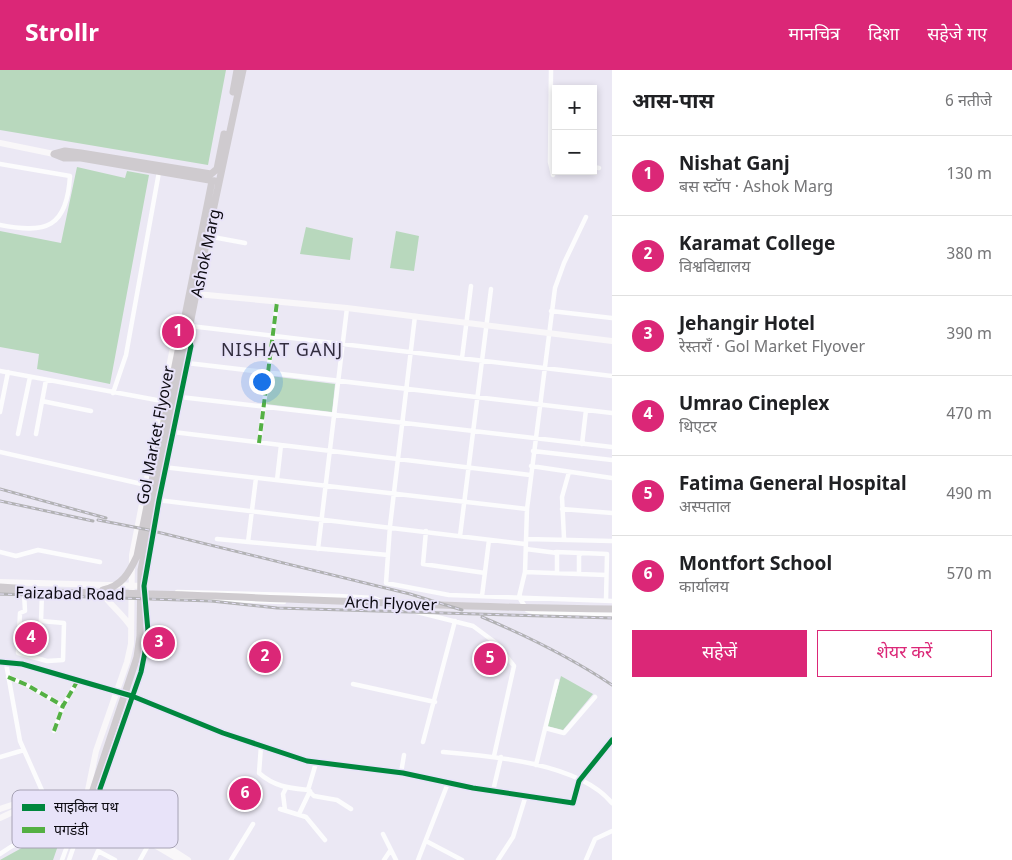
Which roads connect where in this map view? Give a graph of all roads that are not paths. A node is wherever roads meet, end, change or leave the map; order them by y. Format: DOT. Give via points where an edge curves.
graph roads {
  1 [pos="237,70"];
  2 [pos="243,70"];
  3 [pos="551,70"];
  4 [pos="0,144"];
  5 [pos="54,154"];
  6 [pos="550,162"];
  7 [pos="0,164"];
  8 [pos="552,171"];
  9 [pos="159,172"];
  10 [pos="216,182"];
  11 [pos="586,217"];
  12 [pos="0,225"];
  13 [pos="207,236"];
  14 [pos="245,243"];
  15 [pos="471,286"];
  16 [pos="491,289"];
  17 [pos="196,294"];
  18 [pos="276,302"];
  19 [pos="346,308"];
  20 [pos="551,311"];
  21 [pos="416,316"];
  22 [pos="612,318"];
  23 [pos="467,323"];
  24 [pos="486,325"];
  25 [pos="190,326"];
  26 [pos="548,333"];
  27 [pos="184,336"];
  28 [pos="272,336"];
  29 [pos="612,341"];
  30 [pos="342,344"];
  31 [pos="411,352"];
  32 [pos="182,353"];
  33 [pos="462,358"];
  34 [pos="481,360"];
  35 [pos="187,363"];
  36 [pos="544,368"];
  37 [pos="0,370"];
  38 [pos="8,372"];
  39 [pos="268,372"];
  40 [pos="612,376"];
  41 [pos="30,377"];
  42 [pos="46,380"];
  43 [pos="338,380"];
  44 [pos="407,388"];
  45 [pos="113,392"];
  46 [pos="180,397"];
  47 [pos="477,397"];
  48 [pos="42,401"];
  49 [pos="162,402"];
  50 [pos="539,404"];
  51 [pos="264,407"];
  52 [pos="91,410"];
  53 [pos="586,410"];
  54 [pos="0,412"];
  55 [pos="612,413"];
  56 [pos="333,415"];
  57 [pos="402,423"];
  58 [pos="473,431"];
  59 [pos="173,432"];
  60 [pos="18,434"];
  61 [pos="36,434"];
  62 [pos="535,438"];
  63 [pos="259,442"];
  64 [pos="582,444"];
  65 [pos="281,445"];
  66 [pos="612,447"];
  67 [pos="329,451"];
  68 [pos="533,451"];
  69 [pos="0,452"];
  70 [pos="399,459"];
  71 [pos="612,460"];
  72 [pos="150,465"];
  73 [pos="531,466"];
  74 [pos="166,468"];
  75 [pos="469,468"];
  76 [pos="569,472"];
  77 [pos="530,475"];
  78 [pos="256,478"];
  79 [pos="612,478"];
  80 [pos="277,480"];
  81 [pos="146,484"];
  82 [pos="325,486"];
  83 [pos="394,494"];
  84 [pos="143,498"];
  85 [pos="159,500"];
  86 [pos="465,502"];
  87 [pos="526,509"];
  88 [pos="562,509"];
  89 [pos="252,511"];
  90 [pos="612,513"];
  91 [pos="322,518"];
  92 [pos="138,520"];
  93 [pos="155,524"];
  94 [pos="390,526"];
  95 [pos="426,531"];
  96 [pos="460,536"];
  97 [pos="564,538"];
  98 [pos="217,539"];
  99 [pos="489,540"];
  100 [pos="135,541"];
  101 [pos="612,541"];
  102 [pos="248,542"];
  103 [pos="151,543"];
  104 [pos="526,544"];
  105 [pos="318,548"];
  106 [pos="0,552"];
  107 [pos="555,552"];
  108 [pos="582,553"];
  109 [pos="388,555"];
  110 [pos="100,562"];
  111 [pos="526,572"];
  112 [pos="485,573"];
  113 [pos="557,574"];
  114 [pos="579,574"];
  115 [pos="606,575"];
  116 [pos="144,586"];
  117 [pos="0,587"];
  118 [pos="132,591"];
  119 [pos="24,592"];
  120 [pos="42,593"];
  121 [pos="102,593"];
  122 [pos="170,594"];
  123 [pos="146,595"];
  124 [pos="482,596"];
  125 [pos="519,597"];
  126 [pos="606,601"];
  127 [pos="612,601"];
  128 [pos="393,606"];
  129 [pos="612,609"];
  130 [pos="612,614"];
  131 [pos="455,622"];
  132 [pos="132,626"];
  133 [pos="24,654"];
  134 [pos="0,662"];
  135 [pos="6,663"];
  136 [pos="22,664"];
  137 [pos="8,677"];
  138 [pos="78,680"];
  139 [pos="557,681"];
  140 [pos="354,684"];
  141 [pos="117,691"];
  142 [pos="132,696"];
  143 [pos="595,697"];
  144 [pos="435,702"];
  145 [pos="63,706"];
  146 [pos="545,728"];
  147 [pos="54,731"];
  148 [pos="612,740"];
  149 [pos="423,742"];
  150 [pos="261,746"];
  151 [pos="24,750"];
  152 [pos="443,752"];
  153 [pos="404,755"];
  154 [pos="494,756"];
  155 [pos="0,757"];
  156 [pos="500,757"];
  157 [pos="316,762"];
  158 [pos="536,765"];
  159 [pos="401,773"];
  160 [pos="579,781"];
  161 [pos="448,783"];
  162 [pos="286,788"];
  163 [pos="41,790"];
  164 [pos="87,790"];
  165 [pos="92,790"];
  166 [pos="100,790"];
  167 [pos="309,790"];
  168 [pos="493,791"];
  169 [pos="526,795"];
  170 [pos="612,803"];
  171 [pos="12,804"];
  172 [pos="0,809"];
  173 [pos="351,809"];
  174 [pos="12,812"];
  175 [pos="299,814"];
  176 [pos="0,818"];
  177 [pos="252,824"];
  178 [pos="612,831"];
  179 [pos="383,834"];
  180 [pos="325,840"];
  181 [pos="426,841"];
  182 [pos="12,847"];
  183 [pos="66,848"];
  184 [pos="74,848"];
  185 [pos="147,848"];
  186 [pos="160,848"];
  187 [pos="168,848"];
  188 [pos="390,851"];
  189 [pos="0,854"];
  190 [pos="62,860"];
  191 [pos="69,860"];
  192 [pos="94,860"];
  193 [pos="115,860"];
  194 [pos="140,860"];
  195 [pos="180,860"];
  196 [pos="188,860"];
  197 [pos="231,860"];
  198 [pos="384,860"];
  199 [pos="396,860"];
  200 [pos="418,860"];
  201 [pos="462,860"];
  202 [pos="498,860"];
  203 [pos="586,860"];
  1 -- 5 [label="main road" via="217,169 213,174 81,153"];
  2 -- 10 [label="main road, Ashok Marg"];
  3 -- 6 [label="street"];
  4 -- 5 [label="street"];
  5 -- 9 [label="main road"];
  6 -- 8 [label="street"];
  7 -- 12 [label="street" via="70,176 64,206 57,219 45,228 25,230"];
  9 -- 10 [label="main road"];
  9 -- 45 [label="street" via="126,355"];
  10 -- 13 [label="main road, Ashok Marg"];
  10 -- 27 [label="main road, Ashok Marg"];
  11 -- 20 [label="street" via="564,263"];
  13 -- 14 [label="street"];
  13 -- 17 [label="main road, Ashok Marg"];
  15 -- 23 [label="street"];
  16 -- 24 [label="street"];
  17 -- 18 [label="street"];
  17 -- 25 [label="main road, Ashok Marg"];
  18 -- 19 [label="street"];
  18 -- 28 [label="street"];
  19 -- 21 [label="street"];
  19 -- 30 [label="street"];
  20 -- 22 [label="street"];
  20 -- 26 [label="street"];
  21 -- 23 [label="street"];
  21 -- 31 [label="street"];
  23 -- 24 [label="street"];
  23 -- 33 [label="street"];
  24 -- 26 [label="street"];
  24 -- 34 [label="street"];
  25 -- 27 [label="main road, Ashok Marg"];
  25 -- 28 [label="street"];
  26 -- 29 [label="street"];
  26 -- 36 [label="street"];
  27 -- 32 [label="main road, Gol Market Flyover"];
  27 -- 35 [label="street, Ashok Marg" via="191,346"];
  27 -- 49 [label="street, Ashok Marg" via="173,347"];
  28 -- 30 [label="street"];
  28 -- 39 [label="street"];
  30 -- 31 [label="street"];
  30 -- 43 [label="street"];
  31 -- 33 [label="street"];
  31 -- 44 [label="street"];
  32 -- 117 [label="main road, Gol Market Flyover" via="137,556 129,574 112,589 101,591"];
  32 -- 165 [label="main road, Gol Market Flyover" via="141,570 137,657"];
  33 -- 34 [label="street"];
  34 -- 36 [label="street"];
  34 -- 47 [label="street"];
  35 -- 39 [label="street"];
  35 -- 46 [label="street, Ashok Marg"];
  36 -- 40 [label="street"];
  36 -- 50 [label="street"];
  37 -- 38 [label="street"];
  38 -- 41 [label="street"];
  38 -- 54 [label="street"];
  39 -- 43 [label="street"];
  39 -- 51 [label="street"];
  41 -- 42 [label="street"];
  41 -- 60 [label="street"];
  42 -- 45 [label="street"];
  42 -- 48 [label="street"];
  43 -- 44 [label="street"];
  43 -- 56 [label="street"];
  44 -- 47 [label="street"];
  44 -- 57 [label="street"];
  45 -- 49 [label="street"];
  46 -- 51 [label="street"];
  46 -- 59 [label="street, Ashok Marg"];
  47 -- 50 [label="street"];
  47 -- 58 [label="street"];
  48 -- 52 [label="street"];
  48 -- 61 [label="street"];
  49 -- 72 [label="street, Ashok Marg"];
  50 -- 53 [label="street"];
  50 -- 62 [label="street"];
  51 -- 56 [label="street"];
  51 -- 63 [label="street"];
  53 -- 55 [label="street"];
  53 -- 64 [label="street"];
  56 -- 57 [label="street"];
  56 -- 67 [label="street"];
  57 -- 58 [label="street"];
  57 -- 70 [label="street"];
  58 -- 62 [label="street"];
  58 -- 75 [label="street"];
  59 -- 63 [label="street"];
  59 -- 74 [label="street, Ashok Marg"];
  62 -- 64 [label="street"];
  62 -- 68 [label="street"];
  63 -- 65 [label="street"];
  64 -- 66 [label="street"];
  65 -- 67 [label="street"];
  65 -- 80 [label="street"];
  67 -- 70 [label="street"];
  67 -- 82 [label="street"];
  68 -- 71 [label="street"];
  68 -- 73 [label="street"];
  69 -- 81 [label="street"];
  70 -- 75 [label="street"];
  70 -- 83 [label="street"];
  72 -- 74 [label="street"];
  72 -- 81 [label="street, Ashok Marg"];
  73 -- 76 [label="street"];
  73 -- 77 [label="street"];
  74 -- 78 [label="street"];
  74 -- 85 [label="street, Ashok Marg"];
  75 -- 77 [label="street"];
  75 -- 86 [label="street"];
  76 -- 79 [label="street"];
  76 -- 88 [label="street"];
  77 -- 87 [label="street"];
  78 -- 80 [label="street"];
  78 -- 89 [label="street"];
  80 -- 82 [label="street"];
  81 -- 84 [label="street, Ashok Marg"];
  82 -- 83 [label="street"];
  82 -- 91 [label="street"];
  83 -- 86 [label="street"];
  83 -- 94 [label="street"];
  84 -- 85 [label="street"];
  84 -- 92 [label="street, Ashok Marg"];
  85 -- 89 [label="street"];
  85 -- 93 [label="street, Ashok Marg"];
  86 -- 87 [label="street"];
  86 -- 96 [label="street"];
  87 -- 104 [label="street"];
  88 -- 90 [label="street"];
  88 -- 97 [label="street"];
  89 -- 91 [label="street"];
  89 -- 102 [label="street"];
  91 -- 94 [label="street"];
  91 -- 105 [label="street"];
  92 -- 93 [label="street"];
  92 -- 100 [label="street, Ashok Marg"];
  93 -- 103 [label="street, Ashok Marg"];
  94 -- 95 [label="street"];
  94 -- 109 [label="street"];
  95 -- 96 [label="street"];
  95 -- 112 [label="street" via="422,564"];
  96 -- 99 [label="street"];
  97 -- 101 [label="street"];
  97 -- 104 [label="street"];
  98 -- 102 [label="street"];
  99 -- 104 [label="street"];
  99 -- 112 [label="street"];
  100 -- 103 [label="street"];
  100 -- 118 [label="street, Ashok Marg"];
  102 -- 105 [label="street"];
  103 -- 116 [label="street, Ashok Marg"];
  104 -- 107 [label="street"];
  104 -- 111 [label="street"];
  105 -- 109 [label="street"];
  106 -- 110 [label="street" via="16,556 38,550"];
  107 -- 108 [label="street"];
  107 -- 113 [label="street"];
  108 -- 114 [label="street" via="579,555"];
  108 -- 115 [label="street" via="607,554"];
  109 -- 124 [label="street" via="386,583 448,595"];
  111 -- 113 [label="street"];
  111 -- 125 [label="street"];
  112 -- 124 [label="street"];
  113 -- 114 [label="street"];
  114 -- 115 [label="street"];
  115 -- 126 [label="street"];
  116 -- 118 [label="street, Faizabad Road"];
  116 -- 123 [label="street"];
  117 -- 118 [label="street, Faizabad Road"];
  117 -- 119 [label="main road, Faizabad Road"];
  118 -- 121 [label="main road, Faizabad Road"];
  118 -- 123 [label="main road, Faizabad Road"];
  118 -- 132 [label="street, Ashok Marg"];
  119 -- 120 [label="main road, Faizabad Road"];
  119 -- 133 [label="street" via="25,611 20,613 18,653"];
  120 -- 121 [label="main road, Faizabad Road"];
  120 -- 133 [label="street" via="41,621 64,623 63,660 47,661"];
  121 -- 132 [label="street" via="110,606"];
  122 -- 123 [label="main road, Faizabad Road"];
  122 -- 128 [label="street" via="195,599"];
  122 -- 128 [label="street" via="338,596 374,598"];
  122 -- 129 [label="main road, Arch Flyover"];
  123 -- 142 [label="street" via="146,652"];
  124 -- 125 [label="street"];
  125 -- 126 [label="street"];
  125 -- 130 [label="street" via="527,610 537,613"];
  126 -- 127 [label="street"];
  128 -- 131 [label="street"];
  131 -- 144 [label="street"];
  131 -- 154 [label="street" via="483,632 514,666"];
  132 -- 141 [label="street, Ashok Marg" via="127,662"];
  133 -- 136 [label="street"];
  134 -- 135 [label="street"];
  135 -- 136 [label="street"];
  135 -- 137 [label="street"];
  136 -- 138 [label="street"];
  137 -- 145 [label="street"];
  137 -- 151 [label="street"];
  138 -- 141 [label="street"];
  138 -- 145 [label="street"];
  139 -- 146 [label="street"];
  140 -- 144 [label="street"];
  141 -- 142 [label="street"];
  141 -- 164 [label="street, Ashok Marg" via="96,751"];
  142 -- 150 [label="street"];
  142 -- 166 [label="street"];
  143 -- 146 [label="street" via="564,733"];
  144 -- 149 [label="street"];
  145 -- 147 [label="street"];
  146 -- 158 [label="street"];
  148 -- 160 [label="street"];
  150 -- 157 [label="street"];
  150 -- 162 [label="street" via="259,773"];
  151 -- 155 [label="street"];
  151 -- 163 [label="street"];
  152 -- 154 [label="street"];
  153 -- 159 [label="street"];
  154 -- 156 [label="street"];
  156 -- 158 [label="street"];
  156 -- 168 [label="street"];
  157 -- 159 [label="street"];
  157 -- 167 [label="street"];
  158 -- 160 [label="street"];
  159 -- 161 [label="street"];
  160 -- 169 [label="street" via="573,803"];
  160 -- 170 [label="street" via="602,792"];
  161 -- 168 [label="street"];
  161 -- 181 [label="street"];
  162 -- 167 [label="street"];
  162 -- 175 [label="street" via="283,810"];
  167 -- 173 [label="street" via="314,796 337,800"];
  167 -- 175 [label="street"];
  168 -- 169 [label="street"];
  169 -- 202 [label="street" via="513,837"];
  171 -- 172 [label="street"];
  174 -- 176 [label="street"];
  175 -- 180 [label="street" via="306,817"];
  177 -- 197 [label="street"];
  178 -- 203 [label="street" via="595,839"];
  179 -- 188 [label="street"];
  181 -- 200 [label="street"];
  181 -- 201 [label="street"];
  182 -- 189 [label="street"];
  183 -- 190 [label="street"];
  184 -- 191 [label="street"];
  185 -- 194 [label="street"];
  186 -- 195 [label="street"];
  187 -- 196 [label="street"];
  188 -- 198 [label="street"];
  188 -- 199 [label="street"];
  192 -- 193 [label="street" via="98,851"];
}
